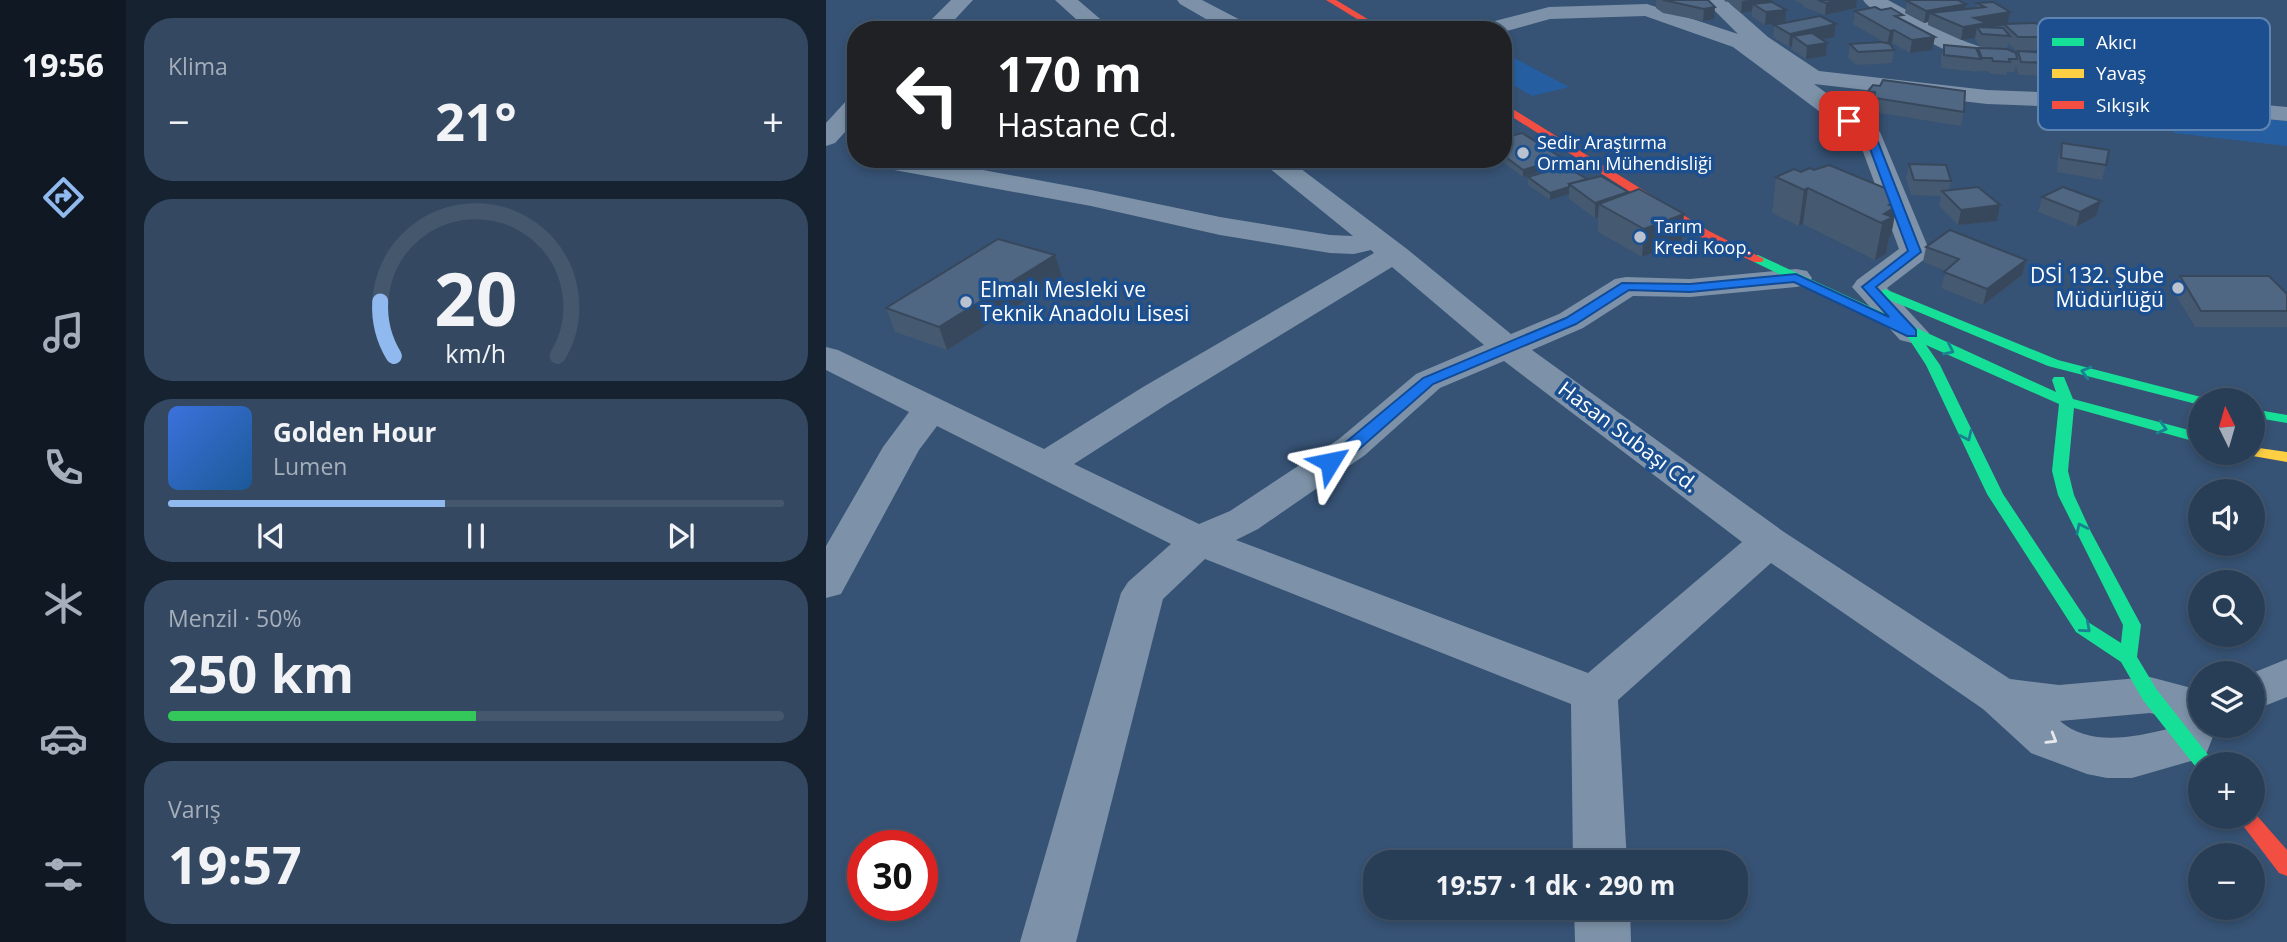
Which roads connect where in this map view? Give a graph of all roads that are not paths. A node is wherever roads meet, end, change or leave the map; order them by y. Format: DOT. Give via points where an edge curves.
graph roads {
  1 [pos="962,0"];
  2 [pos="1065,0"];
  3 [pos="1187,0"];
  4 [pos="1330,0"];
  5 [pos="1359,0"];
  6 [pos="1714,0"];
  7 [pos="1873,0"];
  8 [pos="1638,5"];
  9 [pos="941,21"];
  10 [pos="1091,21"];
  11 [pos="1226,21"];
  12 [pos="1366,21"];
  13 [pos="1394,21"];
  14 [pos="1512,23"];
  15 [pos="1750,42"];
  16 [pos="2030,59"];
  17 [pos="2038,99"];
  18 [pos="1512,112"];
  19 [pos="847,113"];
  20 [pos="834,127"];
  21 [pos="927,168"];
  22 [pos="1283,168"];
  23 [pos="1385,248"];
  24 [pos="1796,278"];
  25 [pos="1863,284"];
  26 [pos="1912,333"];
  27 [pos="1508,348"];
  28 [pos="826,357"];
  29 [pos="2053,363"];
  30 [pos="2188,398"];
  31 [pos="2067,402"];
  32 [pos="930,410"];
  33 [pos="2265,415"];
  34 [pos="2287,419"];
  35 [pos="2188,435"];
  36 [pos="2265,454"];
  37 [pos="2287,457"];
  38 [pos="1046,465"];
  39 [pos="1199,541"];
  40 [pos="1769,542"];
  41 [pos="826,583"];
  42 [pos="2139,676"];
  43 [pos="1594,694"];
  44 [pos="2000,696"];
  45 [pos="2188,722"];
  46 [pos="2188,735"];
  47 [pos="2258,829"];
  48 [pos="1600,850"];
  49 [pos="2287,866"];
  50 [pos="1602,920"];
  51 [pos="1048,942"];
  52 [pos="1603,942"];
  1 -- 9 [label="street"];
  2 -- 10 [label="street"];
  3 -- 11 [label="street"];
  4 -- 12 [label="main road"];
  5 -- 13 [label="main road"];
  6 -- 15 [label="street"];
  7 -- 16 [label="street" via="1952,44 1996,59"];
  8 -- 14 [label="street" via="1549,13"];
  8 -- 15 [label="street"];
  15 -- 17 [label="street" via="1813,77"];
  15 -- 25 [label="street" via="1871,137 1915,252"];
  18 -- 24 [label="main road" via="1705,234"];
  19 -- 20 [label="street"];
  21 -- 23 [label="street" via="1220,226"];
  22 -- 23 [label="street, Hasan Subaşı Cd."];
  23 -- 27 [label="street, Hasan Subaşı Cd."];
  23 -- 38 [label="street" via="1374,264"];
  24 -- 26 [label="main road"];
  24 -- 27 [label="street" via="1690,288 1626,286 1571,321"];
  25 -- 26 [label="street"];
  25 -- 29 [label="main road"];
  26 -- 31 [label="main road, one-way"];
  26 -- 42 [label="main road, one-way" via="1933,365 1994,494 2082,627"];
  27 -- 39 [label="street" via="1428,381 1352,447 1244,520"];
  27 -- 40 [label="street, Hasan Subaşı Cd."];
  28 -- 32 [label="street"];
  30 -- 29 [label="main road, one-way"];
  29 -- 31 [label="main road"];
  31 -- 35 [label="main road, one-way"];
  42 -- 31 [label="main road, one-way" via="2132,625 2066,495 2060,471"];
  32 -- 38 [label="street"];
  32 -- 41 [label="street" via="902,447"];
  33 -- 34 [label="main road"];
  36 -- 37 [label="main road"];
  38 -- 39 [label="street"];
  39 -- 43 [label="street"];
  39 -- 51 [label="street" via="1143,593"];
  40 -- 43 [label="street"];
  40 -- 44 [label="street, Hasan Subaşı Cd."];
  42 -- 44 [label="street, Hasan Subaşı Cd." via="2059,703"];
  42 -- 45 [label="street, Hasan Subaşı Cd."];
  43 -- 48 [label="street"];
  44 -- 46 [label="street, Hasan Subaşı Cd., one-way" via="2048,738 2087,754 2132,758"];
  47 -- 49 [label="main road"];
  50 -- 52 [label="street"];
}
